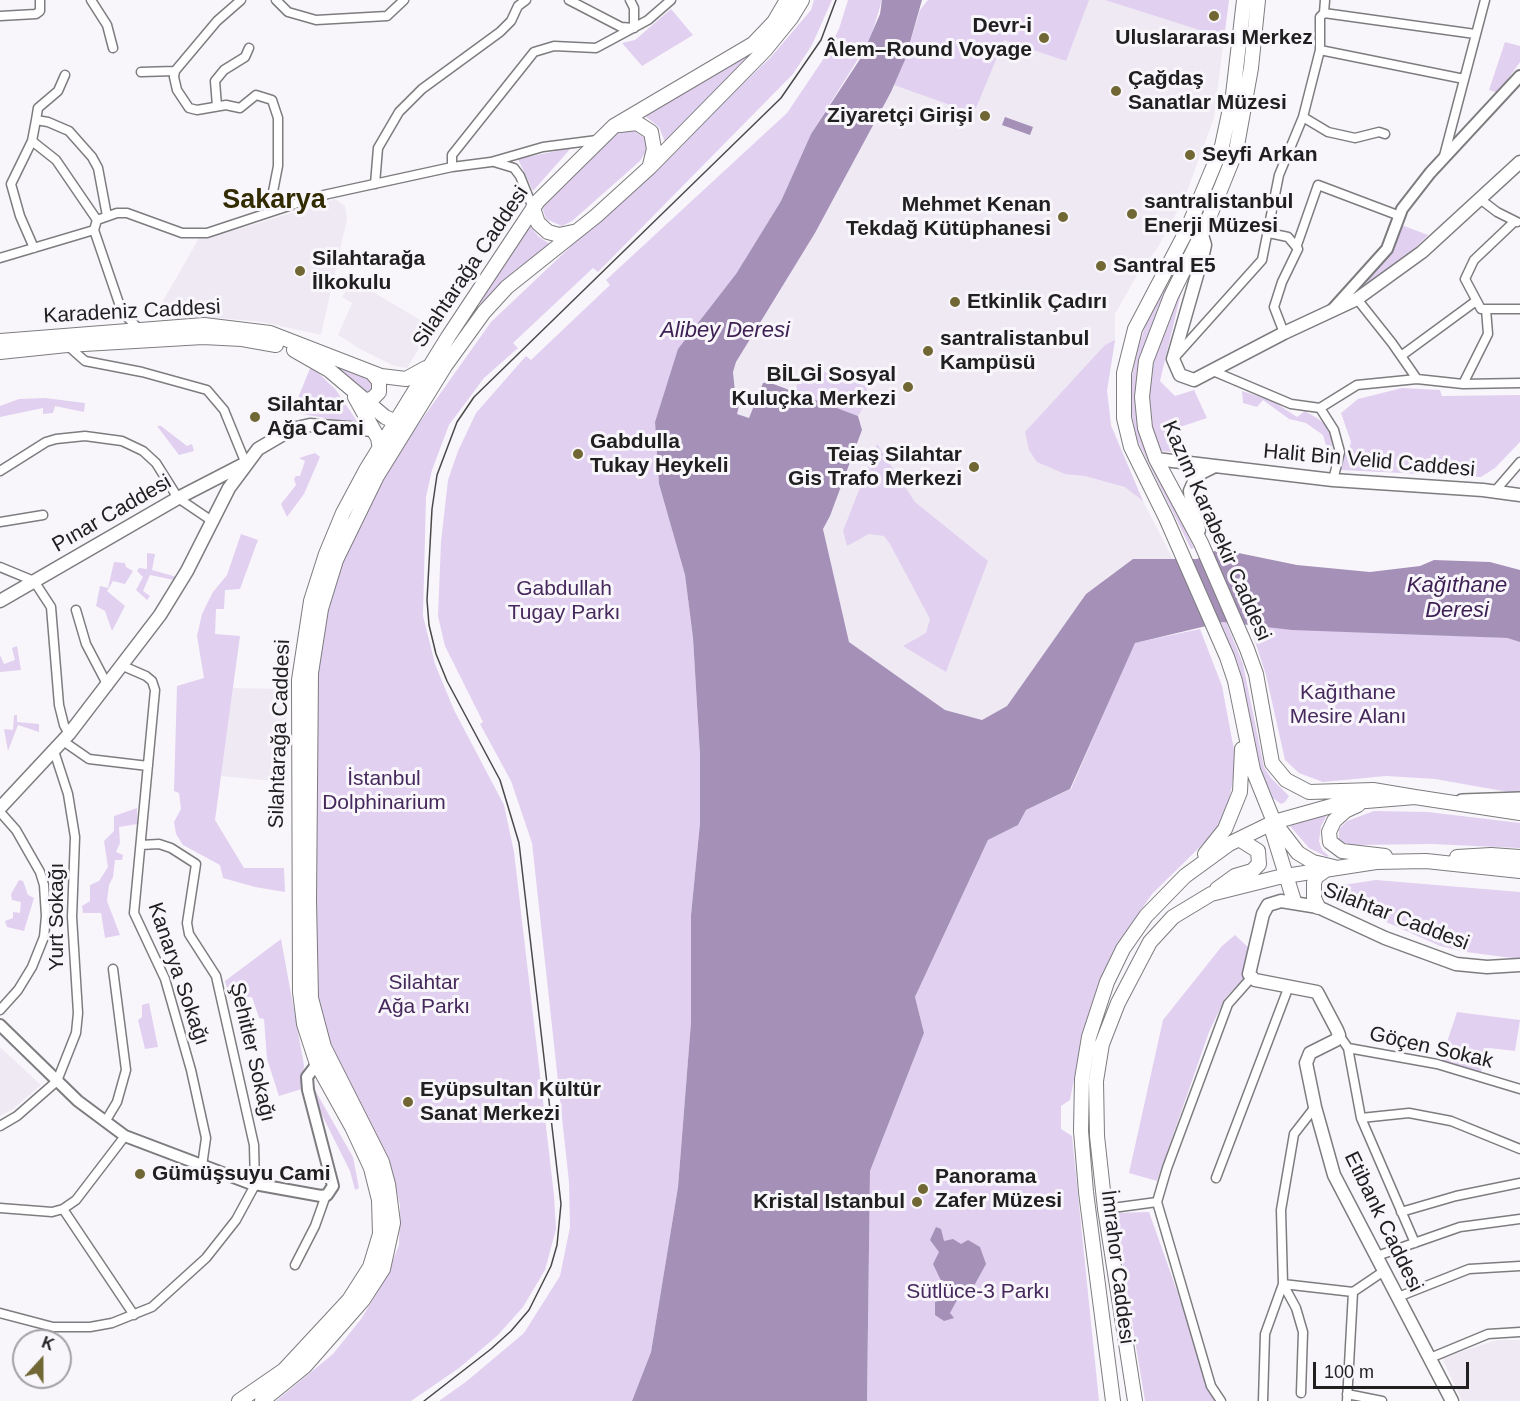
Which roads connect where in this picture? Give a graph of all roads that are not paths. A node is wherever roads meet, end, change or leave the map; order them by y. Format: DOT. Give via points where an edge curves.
graph roads {
  1 [pos="40,0"];
  2 [pos="47,0"];
  3 [pos="91,0"];
  4 [pos="241,0"];
  5 [pos="276,0"];
  6 [pos="404,0"];
  7 [pos="526,0"];
  8 [pos="569,0"];
  9 [pos="630,0"];
  10 [pos="672,0"];
  11 [pos="788,0"];
  12 [pos="802,0"];
  13 [pos="1244,0"];
  14 [pos="1258,0"];
  15 [pos="1325,0"];
  16 [pos="1475,0"];
  17 [pos="1485,1"];
  18 [pos="40,10"];
  19 [pos="1324,13"];
  20 [pos="0,16"];
  21 [pos="634,28"];
  22 [pos="1475,34"];
  23 [pos="113,48"];
  24 [pos="249,48"];
  25 [pos="1320,50"];
  26 [pos="175,71"];
  27 [pos="141,72"];
  28 [pos="65,75"];
  29 [pos="1520,76"];
  30 [pos="1464,79"];
  31 [pos="217,106"];
  32 [pos="1304,117"];
  33 [pos="36,120"];
  34 [pos="614,126"];
  35 [pos="1385,134"];
  36 [pos="597,140"];
  37 [pos="32,141"];
  38 [pos="1443,159"];
  39 [pos="490,162"];
  40 [pos="1520,162"];
  41 [pos="452,167"];
  42 [pos="650,167"];
  43 [pos="375,184"];
  44 [pos="1480,198"];
  45 [pos="533,208"];
  46 [pos="269,212"];
  47 [pos="107,216"];
  48 [pos="1400,216"];
  49 [pos="97,220"];
  50 [pos="1517,222"];
  51 [pos="94,230"];
  52 [pos="1187,230"];
  53 [pos="575,231"];
  54 [pos="1269,233"];
  55 [pos="1202,235"];
  56 [pos="1297,245"];
  57 [pos="34,248"];
  58 [pos="0,258"];
  59 [pos="1357,299"];
  60 [pos="1476,301"];
  61 [pos="1332,309"];
  62 [pos="1486,309"];
  63 [pos="1520,309"];
  64 [pos="122,312"];
  65 [pos="140,329"];
  66 [pos="112,332"];
  67 [pos="1284,333"];
  68 [pos="0,341"];
  69 [pos="67,345"];
  70 [pos="0,352"];
  71 [pos="1401,356"];
  72 [pos="1173,359"];
  73 [pos="433,363"];
  74 [pos="1213,371"];
  75 [pos="373,374"];
  76 [pos="1417,379"];
  77 [pos="1520,383"];
  78 [pos="1463,384"];
  79 [pos="358,397"];
  80 [pos="1320,408"];
  81 [pos="410,422"];
  82 [pos="395,423"];
  83 [pos="373,430"];
  84 [pos="380,448"];
  85 [pos="1156,459"];
  86 [pos="1520,462"];
  87 [pos="246,464"];
  88 [pos="1215,466"];
  89 [pos="0,471"];
  90 [pos="1333,480"];
  91 [pos="1494,491"];
  92 [pos="1520,495"];
  93 [pos="178,498"];
  94 [pos="43,515"];
  95 [pos="212,521"];
  96 [pos="0,522"];
  97 [pos="1201,543"];
  98 [pos="0,567"];
  99 [pos="34,581"];
  100 [pos="1,600"];
  101 [pos="76,610"];
  102 [pos="123,666"];
  103 [pos="108,686"];
  104 [pos="1245,736"];
  105 [pos="62,742"];
  106 [pos="148,766"];
  107 [pos="1415,797"];
  108 [pos="1374,799"];
  109 [pos="1520,800"];
  110 [pos="1462,802"];
  111 [pos="0,810"];
  112 [pos="1520,813"];
  113 [pos="1274,822"];
  114 [pos="1239,839"];
  115 [pos="141,845"];
  116 [pos="1520,857"];
  117 [pos="1426,861"];
  118 [pos="1330,868"];
  119 [pos="1497,869"];
  120 [pos="1520,871"];
  121 [pos="1185,876"];
  122 [pos="1288,876"];
  123 [pos="1520,882"];
  124 [pos="1211,894"];
  125 [pos="1294,901"];
  126 [pos="1318,907"];
  127 [pos="1520,965"];
  128 [pos="112,969"];
  129 [pos="1251,978"];
  130 [pos="1289,986"];
  131 [pos="0,1010"];
  132 [pos="0,1025"];
  133 [pos="1339,1035"];
  134 [pos="1348,1048"];
  135 [pos="317,1064"];
  136 [pos="57,1081"];
  137 [pos="1520,1089"];
  138 [pos="1315,1107"];
  139 [pos="1361,1119"];
  140 [pos="105,1122"];
  141 [pos="0,1126"];
  142 [pos="125,1137"];
  143 [pos="1520,1149"];
  144 [pos="202,1166"];
  145 [pos="1216,1178"];
  146 [pos="1520,1183"];
  147 [pos="255,1185"];
  148 [pos="326,1195"];
  149 [pos="1157,1202"];
  150 [pos="0,1208"];
  151 [pos="63,1209"];
  152 [pos="1105,1209"];
  153 [pos="1401,1212"];
  154 [pos="1520,1219"];
  155 [pos="1415,1243"];
  156 [pos="1377,1256"];
  157 [pos="296,1265"];
  158 [pos="1520,1266"];
  159 [pos="1384,1271"];
  160 [pos="1283,1284"];
  161 [pos="1353,1292"];
  162 [pos="1398,1297"];
  163 [pos="0,1313"];
  164 [pos="134,1315"];
  165 [pos="1520,1332"];
  166 [pos="1430,1358"];
  167 [pos="1301,1393"];
  168 [pos="1347,1398"];
  169 [pos="239,1401"];
  170 [pos="262,1401"];
  171 [pos="1113,1401"];
  172 [pos="1135,1401"];
  173 [pos="1221,1401"];
  174 [pos="1263,1401"];
  175 [pos="1382,1401"];
  176 [pos="1452,1401"];
  1 -- 18 [label="street"];
  2 -- 18 [label="street"];
  3 -- 23 [label="street" via="107,26"];
  4 -- 26 [label="street" via="226,11"];
  5 -- 6 [label="street" via="288,12 316,20 387,16"];
  7 -- 43 [label="street" via="500,32 430,82 399,112 378,148"];
  8 -- 21 [label="street" via="621,27"];
  9 -- 21 [label="street"];
  10 -- 21 [label="street"];
  11 -- 34 [label="main road, Silahtarağa Caddesi" via="774,22 748,48"];
  12 -- 42 [label="main road, Silahtarağa Caddesi" via="765,50"];
  13 -- 52 [label="main road, Kazım Karabekir Caddesi" via="1228,123 1216,166"];
  14 -- 55 [label="main road, Kazım Karabekir Caddesi" via="1241,133"];
  15 -- 19 [label="street"];
  16 -- 17 [label="street"];
  17 -- 22 [label="street"];
  18 -- 20 [label="street" via="25,16"];
  19 -- 22 [label="street"];
  19 -- 25 [label="street" via="1320,17"];
  21 -- 41 [label="street" via="596,48 554,46 534,52 452,154"];
  22 -- 30 [label="street"];
  24 -- 31 [label="street" via="245,57 215,81"];
  25 -- 30 [label="street"];
  25 -- 32 [label="street"];
  26 -- 27 [label="street"];
  26 -- 31 [label="street" via="177,90 189,108"];
  28 -- 33 [label="street" via="58,91 38,108"];
  29 -- 38 [label="street"];
  30 -- 38 [label="street"];
  31 -- 46 [label="street" via="240,108 262,94 276,105 278,166"];
  32 -- 35 [label="street" via="1329,132 1355,138"];
  32 -- 54 [label="street" via="1279,175"];
  33 -- 37 [label="street"];
  33 -- 47 [label="street" via="69,131 92,157 98,168"];
  34 -- 36 [label="main road, Silahtarağa Caddesi"];
  34 -- 42 [label="main road" via="637,123 651,132 654,149"];
  36 -- 39 [label="street" via="543,147"];
  36 -- 45 [label="main road, Silahtarağa Caddesi"];
  37 -- 49 [label="street" via="56,160"];
  37 -- 57 [label="street" via="11,184"];
  38 -- 48 [label="street"];
  39 -- 41 [label="street"];
  39 -- 45 [label="street" via="514,168"];
  40 -- 44 [label="main road"];
  41 -- 43 [label="street"];
  42 -- 53 [label="main road, Silahtarağa Caddesi"];
  43 -- 46 [label="street"];
  44 -- 50 [label="street"];
  44 -- 59 [label="main road" via="1422,252"];
  45 -- 53 [label="main road" via="538,223 548,232 559,235"];
  45 -- 73 [label="main road, Silahtarağa Caddesi"];
  46 -- 47 [label="street" via="207,233 182,233 127,213"];
  47 -- 49 [label="street"];
  48 -- 56 [label="street" via="1318,185"];
  48 -- 61 [label="street" via="1387,249"];
  49 -- 51 [label="street"];
  50 -- 60 [label="street" via="1474,260 1465,279"];
  51 -- 57 [label="street"];
  51 -- 64 [label="street"];
  52 -- 55 [label="main road"];
  52 -- 104 [label="main road, Kazım Karabekir Caddesi" via="1129,348 1122,388 1126,432 1217,634 1234,681"];
  53 -- 81 [label="main road, Silahtarağa Caddesi" via="507,287 484,312"];
  54 -- 56 [label="street" via="1288,237"];
  54 -- 72 [label="street" via="1262,260"];
  55 -- 72 [label="main road" via="1203,254"];
  55 -- 85 [label="main road, Kazım Karabekir Caddesi" via="1171,296 1146,361 1143,417"];
  56 -- 67 [label="street" via="1294,262 1274,307"];
  57 -- 58 [label="street"];
  59 -- 61 [label="main road"];
  59 -- 71 [label="street"];
  60 -- 62 [label="street" via="1481,309"];
  60 -- 71 [label="street"];
  61 -- 67 [label="main road"];
  62 -- 63 [label="street"];
  62 -- 78 [label="street" via="1488,334"];
  64 -- 65 [label="street"];
  64 -- 66 [label="street" via="122,320"];
  65 -- 66 [label="main road, Karadeniz Caddesi"];
  65 -- 75 [label="main road, Karadeniz Caddesi" via="204,325 259,331 290,339"];
  66 -- 68 [label="main road, Karadeniz Caddesi"];
  67 -- 74 [label="main road"];
  69 -- 70 [label="main road, Karadeniz Caddesi"];
  69 -- 79 [label="main road, Karadeniz Caddesi" via="203,337 261,341 310,357"];
  69 -- 87 [label="street" via="85,361 207,390 224,410"];
  71 -- 76 [label="street"];
  72 -- 74 [label="main road" via="1180,375 1194,380"];
  73 -- 75 [label="main road, Karadeniz Caddesi" via="406,379"];
  73 -- 82 [label="main road, Silahtarağa Caddesi"];
  74 -- 80 [label="street" via="1291,404"];
  75 -- 79 [label="main road" via="379,381 379,392 373,398"];
  76 -- 78 [label="street"];
  76 -- 80 [label="street" via="1357,385"];
  77 -- 78 [label="street"];
  79 -- 82 [label="main road, Karadeniz Caddesi"];
  79 -- 83 [label="main road"];
  80 -- 90 [label="street" via="1334,430 1340,452"];
  81 -- 82 [label="main road"];
  81 -- 170 [label="main road, Silahtarağa Caddesi" via="368,492 336,560 315,638 309,712 309,933 314,1013 329,1058 381,1162 392,1205 391,1240 383,1269 363,1300 305,1366"];
  82 -- 84 [label="main road, Silahtarağa Caddesi"];
  83 -- 84 [label="main road"];
  83 -- 87 [label="main road" via="310,425 292,429 258,449"];
  84 -- 135 [label="main road, Silahtarağa Caddesi" via="351,497 321,567 300,663 300,992 304,1023"];
  85 -- 88 [label="main road, Halit Bin Velid Caddesi"];
  85 -- 97 [label="main road, Kazım Karabekir Caddesi"];
  86 -- 91 [label="street"];
  87 -- 93 [label="main road, Pınar Caddesi"];
  87 -- 95 [label="main road"];
  88 -- 90 [label="main road, Halit Bin Velid Caddesi"];
  88 -- 97 [label="main road" via="1201,471 1190,491"];
  89 -- 93 [label="street" via="46,442 85,436 115,440 133,445 149,457"];
  90 -- 91 [label="main road, Halit Bin Velid Caddesi"];
  91 -- 92 [label="main road, Halit Bin Velid Caddesi"];
  93 -- 95 [label="street"];
  93 -- 99 [label="main road, Pınar Caddesi"];
  94 -- 96 [label="street"];
  95 -- 102 [label="main road" via="166,606"];
  97 -- 107 [label="main road, Kazım Karabekir Caddesi" via="1256,674 1270,756 1286,780 1309,792 1373,790"];
  98 -- 99 [label="street"];
  99 -- 100 [label="main road, Pınar Caddesi"];
  99 -- 105 [label="street, Yurt Sokağı" via="51,606"];
  101 -- 103 [label="street" via="86,644"];
  102 -- 103 [label="main road"];
  102 -- 106 [label="street, Kanarya Sokağı" via="146,676 155,690"];
  103 -- 105 [label="main road"];
  104 -- 113 [label="main road, Kazım Karabekir Caddesi" via="1255,776"];
  104 -- 121 [label="main road" via="1240,792 1229,819 1215,845"];
  105 -- 106 [label="street" via="89,759"];
  105 -- 111 [label="main road"];
  105 -- 136 [label="street, Yurt Sokağı" via="74,827 72,917 78,1013 76,1033"];
  106 -- 115 [label="street, Kanarya Sokağı"];
  107 -- 108 [label="main road, İmrahor Caddesi"];
  107 -- 110 [label="main road, İmrahor Caddesi"];
  108 -- 113 [label="main road, İmrahor Caddesi" via="1323,807"];
  108 -- 117 [label="main road" via="1351,808 1334,821 1328,837 1333,846 1342,851"];
  109 -- 110 [label="highway"];
  110 -- 112 [label="main road, İmrahor Caddesi"];
  111 -- 131 [label="street" via="40,872 46,916 44,937 32,967"];
  113 -- 114 [label="main road, İmrahor Caddesi"];
  113 -- 118 [label="main road" via="1299,853"];
  113 -- 122 [label="main road" via="1272,830"];
  114 -- 121 [label="main road, İmrahor Caddesi"];
  114 -- 124 [label="main road" via="1258,851 1259,864"];
  115 -- 144 [label="street, Kanarya Sokağı" via="134,913 165,979 192,1070 206,1138"];
  115 -- 147 [label="street, Şehitler Sokağı" via="171,848 196,864 187,923 189,934 216,976 254,1145"];
  116 -- 117 [label="main road" via="1491,855"];
  117 -- 118 [label="main road, İmrahor Caddesi"];
  117 -- 119 [label="main road, İmrahor Caddesi"];
  118 -- 122 [label="main road, İmrahor Caddesi"];
  118 -- 126 [label="main road" via="1316,877 1314,883"];
  119 -- 120 [label="main road, İmrahor Caddesi"];
  119 -- 123 [label="main road"];
  121 -- 171 [label="main road, İmrahor Caddesi" via="1146,916 1123,949 1107,982 1089,1037 1082,1079 1086,1192"];
  122 -- 124 [label="main road, İmrahor Caddesi"];
  122 -- 125 [label="main road"];
  124 -- 152 [label="main road, İmrahor Caddesi" via="1173,917 1150,942 1102,1044 1096,1081 1097,1136"];
  125 -- 126 [label="main road, Silahtar Caddesi"];
  125 -- 129 [label="main road" via="1268,905"];
  126 -- 127 [label="main road, Silahtar Caddesi" via="1385,938 1456,964"];
  128 -- 140 [label="street" via="126,1070 117,1102"];
  129 -- 130 [label="main road"];
  129 -- 149 [label="street" via="1228,1004"];
  130 -- 133 [label="main road" via="1317,992"];
  130 -- 145 [label="street"];
  132 -- 136 [label="street"];
  133 -- 134 [label="street, Göçen Sokak"];
  133 -- 138 [label="main road, Etibank Caddesi" via="1308,1058 1307,1074"];
  134 -- 137 [label="street, Göçen Sokak" via="1437,1064"];
  134 -- 139 [label="street"];
  135 -- 148 [label="street" via="307,1077 333,1181"];
  135 -- 169 [label="main road, Silahtarağa Caddesi" via="371,1168 381,1219 378,1244 363,1280 323,1330 284,1370"];
  136 -- 140 [label="street"];
  136 -- 141 [label="street"];
  138 -- 156 [label="main road, Etibank Caddesi" via="1334,1175"];
  138 -- 160 [label="street" via="1294,1134 1281,1210"];
  139 -- 143 [label="street" via="1409,1113 1451,1121"];
  139 -- 153 [label="street"];
  140 -- 142 [label="street"];
  142 -- 144 [label="street"];
  142 -- 151 [label="street" via="76,1200"];
  144 -- 147 [label="street"];
  146 -- 153 [label="street"];
  147 -- 148 [label="street"];
  147 -- 164 [label="street" via="236,1220 206,1258 152,1307"];
  148 -- 157 [label="street"];
  149 -- 152 [label="street"];
  149 -- 173 [label="street" via="1211,1386"];
  150 -- 151 [label="street" via="52,1212"];
  151 -- 164 [label="street"];
  152 -- 172 [label="main road, İmrahor Caddesi"];
  153 -- 155 [label="street"];
  154 -- 155 [label="street" via="1460,1227"];
  155 -- 156 [label="street"];
  156 -- 159 [label="main road, Etibank Caddesi"];
  158 -- 162 [label="street" via="1469,1269"];
  159 -- 161 [label="street"];
  159 -- 162 [label="main road, Etibank Caddesi"];
  160 -- 161 [label="street"];
  160 -- 167 [label="street" via="1303,1332"];
  160 -- 174 [label="street" via="1265,1334"];
  161 -- 168 [label="street"];
  162 -- 166 [label="main road, Etibank Caddesi"];
  163 -- 164 [label="street" via="62,1327 90,1327"];
  165 -- 166 [label="street" via="1488,1334"];
  166 -- 176 [label="main road, Etibank Caddesi"];
  168 -- 175 [label="street"];
}
